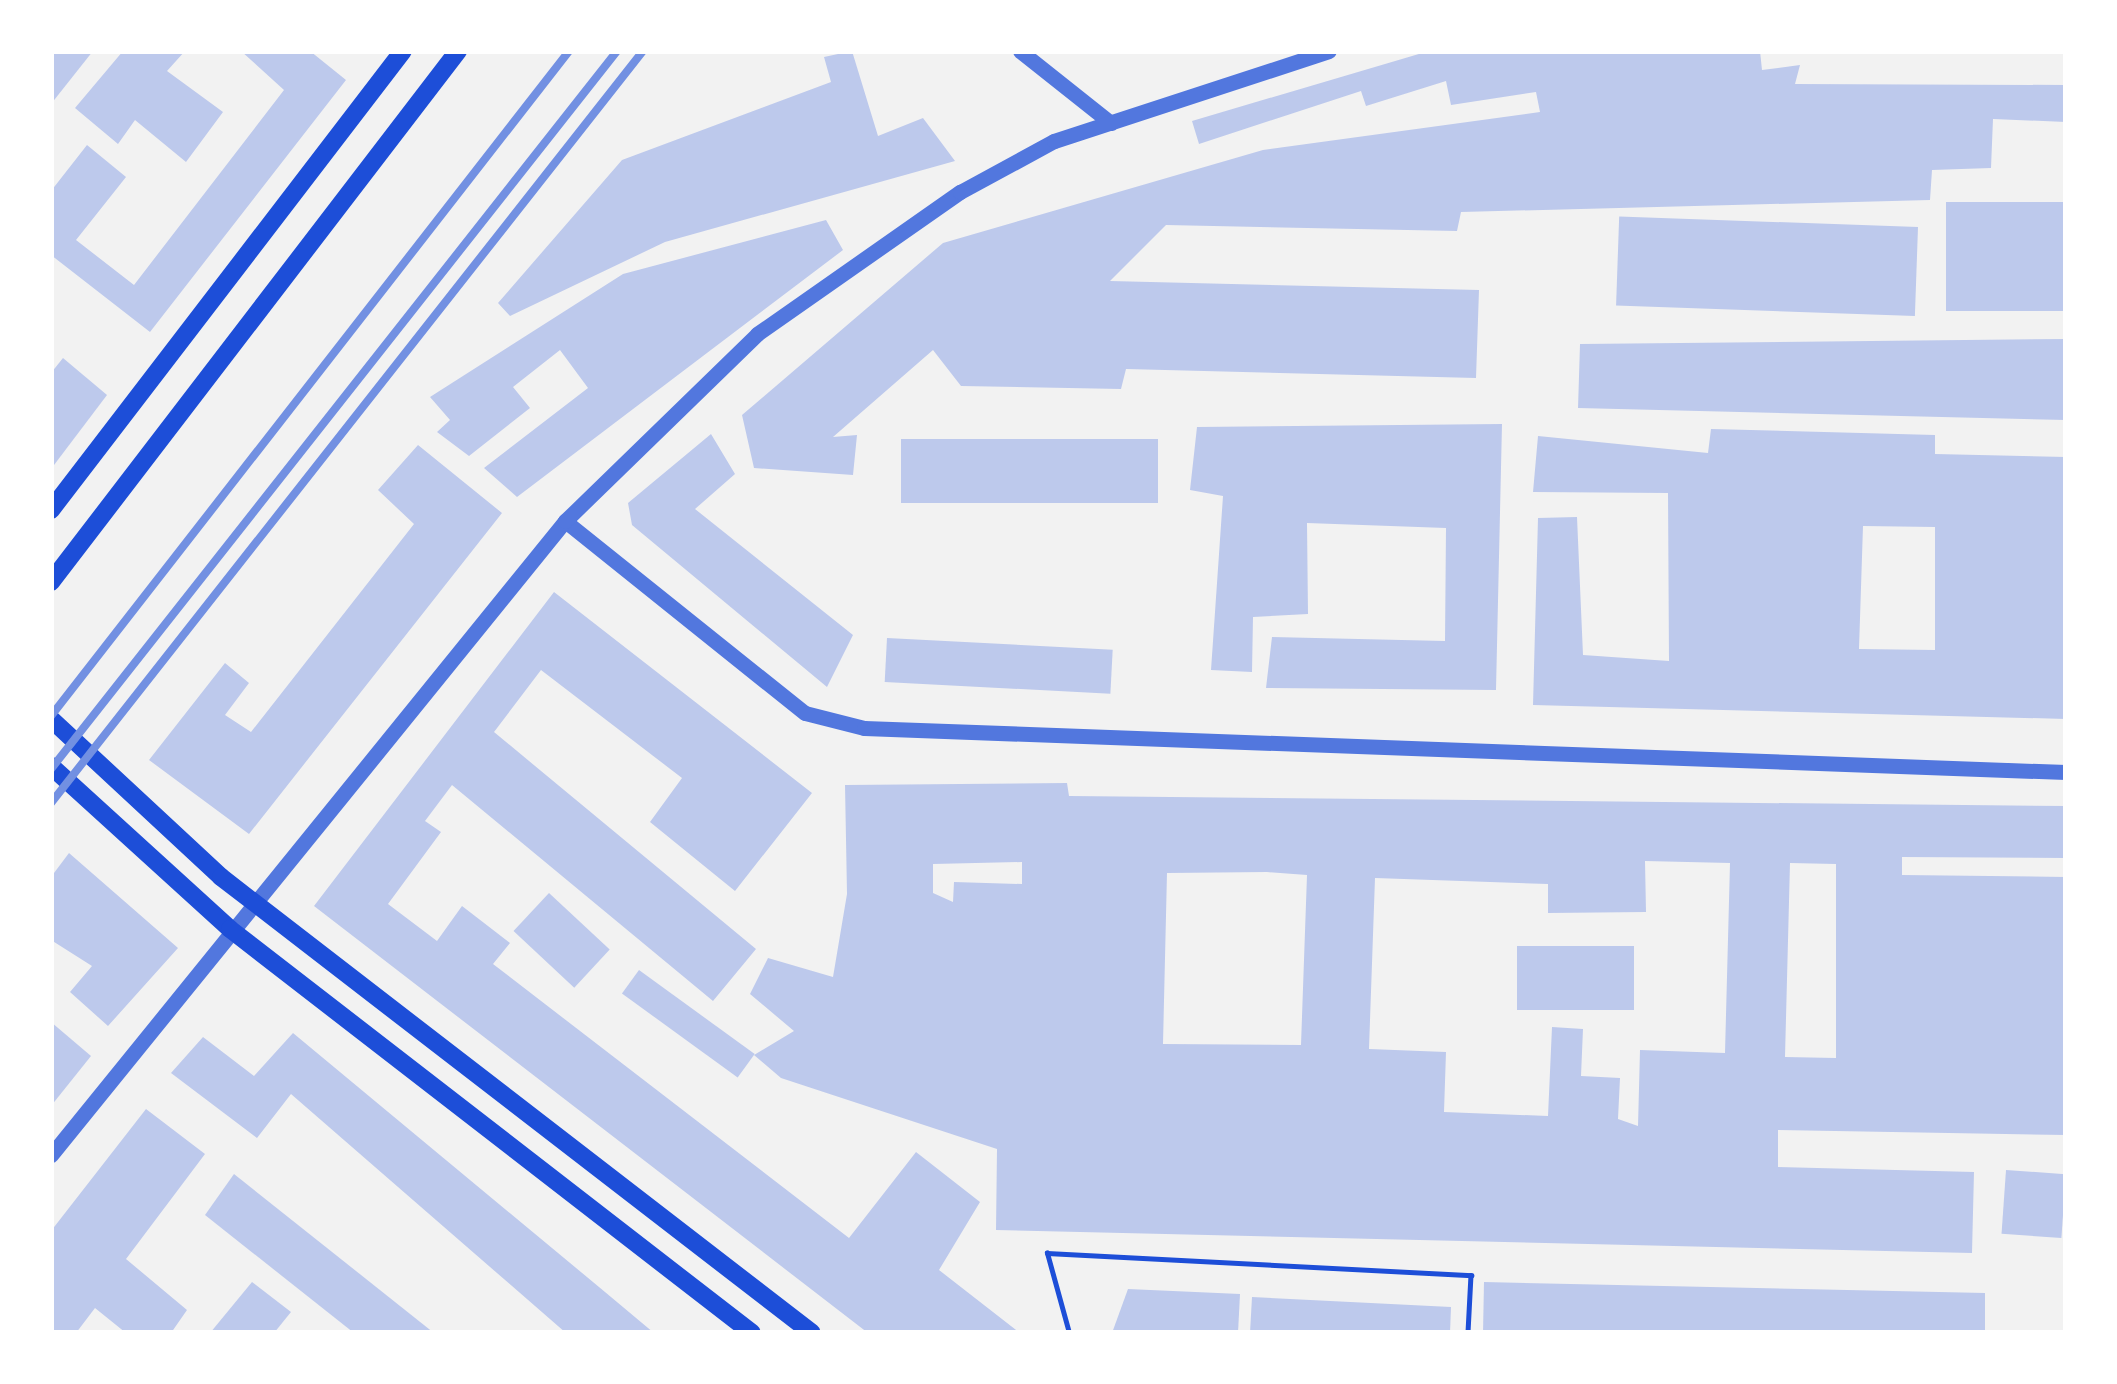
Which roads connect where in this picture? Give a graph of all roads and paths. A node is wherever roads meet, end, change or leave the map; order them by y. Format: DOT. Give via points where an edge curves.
graph roads {
  1 [pos="403,51"];
  2 [pos="458,51"];
  3 [pos="1020,51"];
  4 [pos="1329,51"];
  5 [pos="1111,123"];
  6 [pos="51,510"];
  7 [pos="565,521"];
  8 [pos="51,581"];
  9 [pos="51,719"];
  10 [pos="51,766"];
  11 [pos="2066,772"];
  12 [pos="252,902"];
  13 [pos="230,928"];
  14 [pos="51,1156"];
  15 [pos="752,1333"];
  16 [pos="812,1333"];
  17 [pos="1069,1333"];
  18 [pos="1468,1333"];
  1 -- 6 [label="main road"];
  2 -- 8 [label="main road"];
  3 -- 5 [label="street"];
  4 -- 5 [label="street"];
  5 -- 7 [label="street" via="960,192 757,334"];
  7 -- 11 [label="street" via="805,713 864,728"];
  7 -- 12 [label="street"];
  9 -- 12 [label="main road"];
  10 -- 13 [label="main road"];
  12 -- 13 [label="street"];
  12 -- 16 [label="main road"];
  13 -- 14 [label="street"];
  13 -- 15 [label="main road"];
  17 -- 18 [label="path" via="1047,1253 1471,1275"];
}
